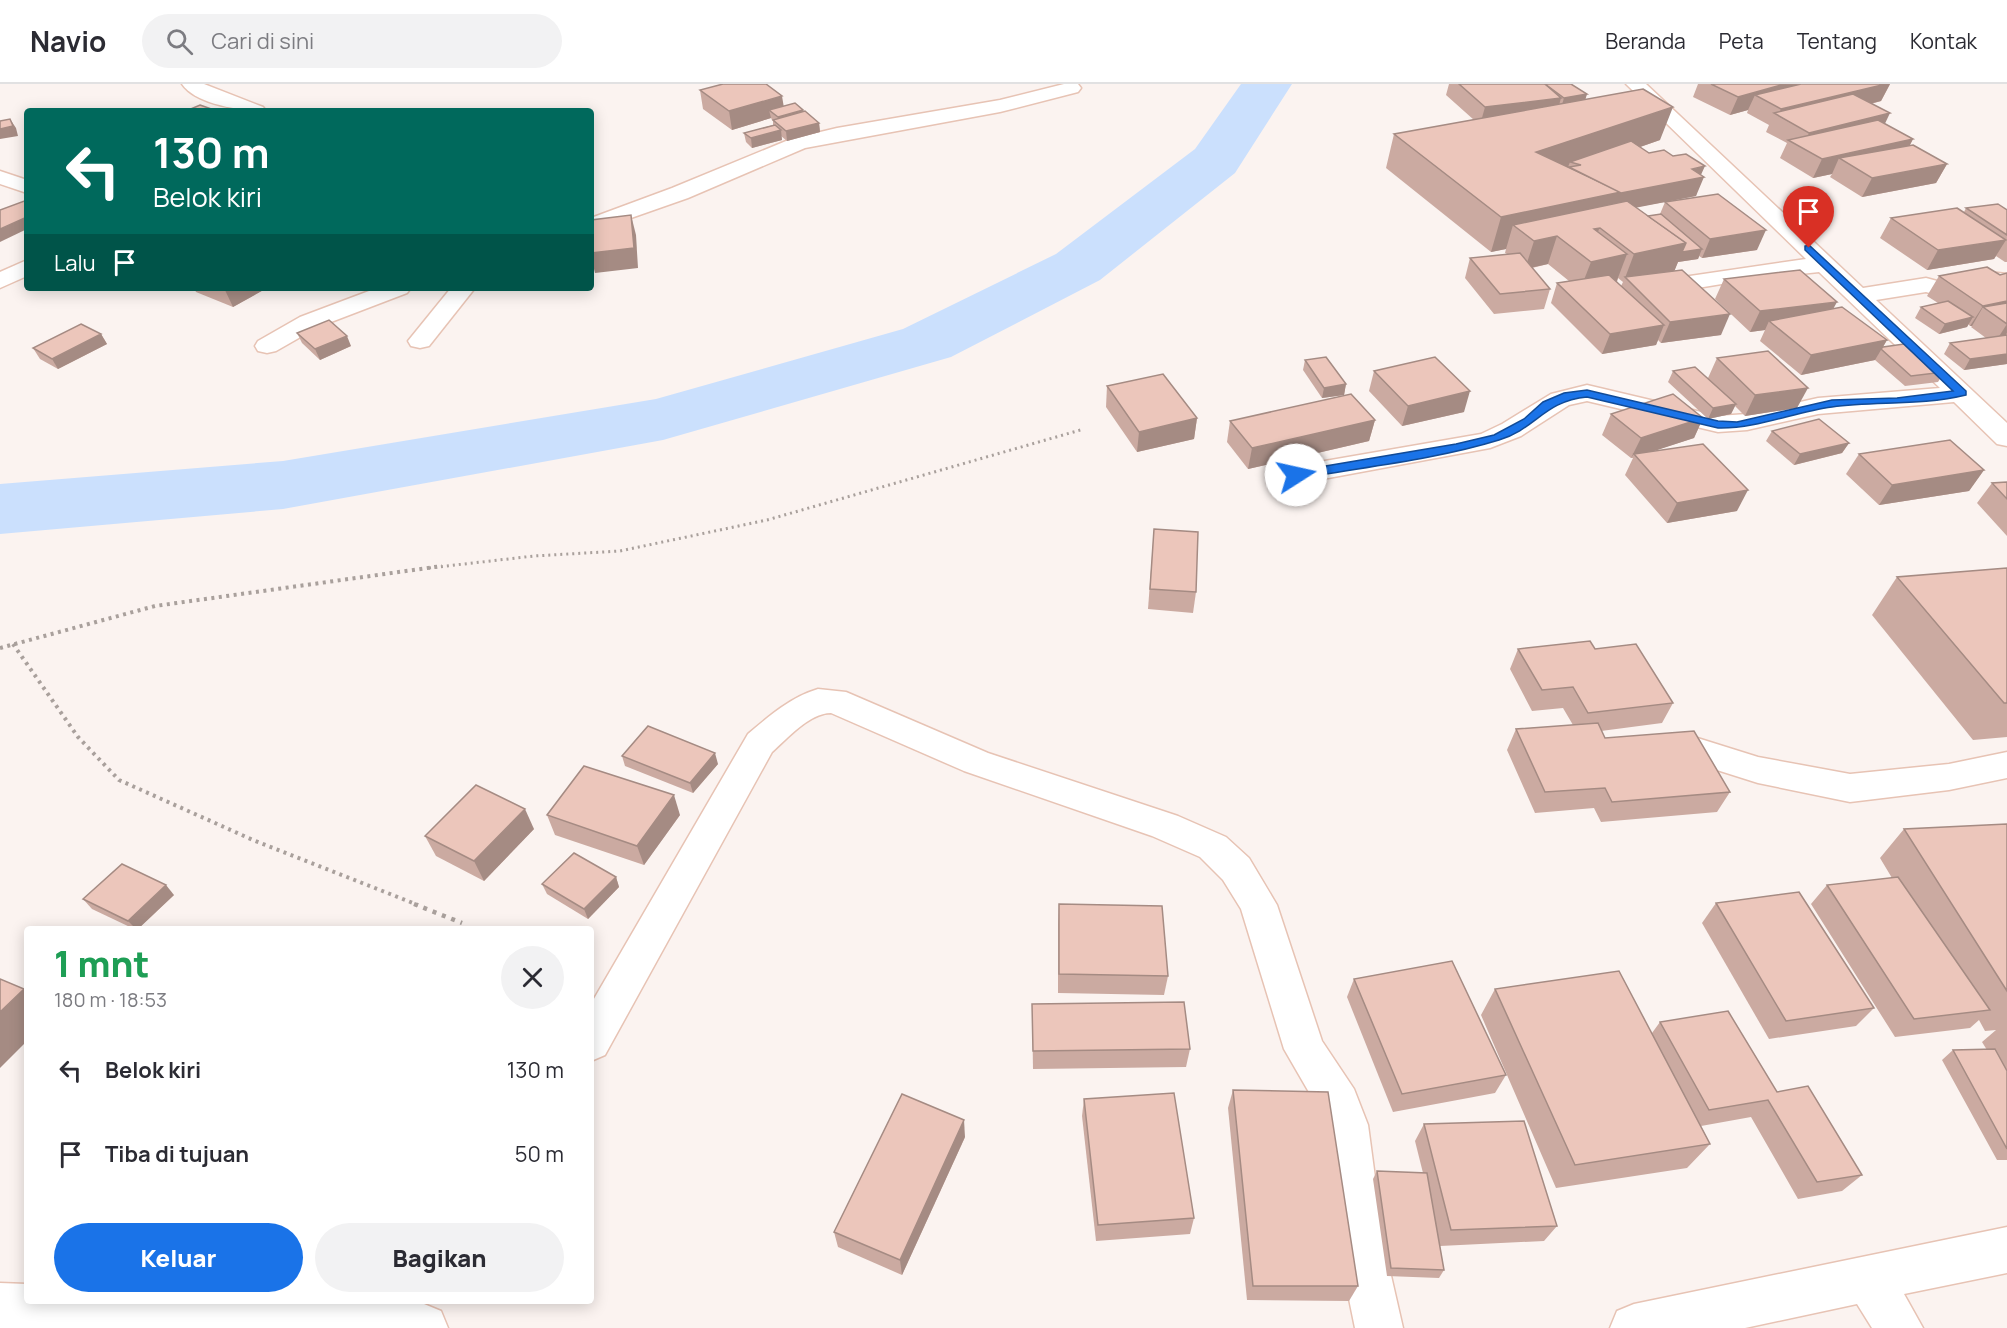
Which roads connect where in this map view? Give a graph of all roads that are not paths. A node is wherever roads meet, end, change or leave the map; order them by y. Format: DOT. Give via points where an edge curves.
graph roads {
  1 [pos="190,84"];
  2 [pos="1635,84"];
  3 [pos="1071,88"];
  4 [pos="248,108"];
  5 [pos="0,177"];
  6 [pos="24,186"];
  7 [pos="594,224"];
  8 [pos="1826,264"];
  9 [pos="24,269"];
  10 [pos="0,281"];
  11 [pos="2007,281"];
  12 [pos="391,291"];
  13 [pos="461,291"];
  14 [pos="1629,293"];
  15 [pos="1859,296"];
  16 [pos="420,341"];
  17 [pos="267,346"];
  18 [pos="1962,393"];
  19 [pos="2007,438"];
  20 [pos="1296,475"];
  21 [pos="1691,749"];
  22 [pos="2007,765"];
  23 [pos="594,1037"];
  24 [pos="2007,1250"];
  25 [pos="1867,1279"];
  26 [pos="0,1306"];
  27 [pos="333,1325"];
  28 [pos="424,1328"];
  29 [pos="1378,1328"];
  30 [pos="1634,1328"];
  31 [pos="1899,1328"];
  1 -- 4 [label="street"];
  2 -- 8 [label="street"];
  3 -- 7 [label="street" via="1000,106 798,143"];
  5 -- 6 [label="street"];
  8 -- 14 [label="street"];
  8 -- 15 [label="street"];
  9 -- 10 [label="street"];
  11 -- 15 [label="street" via="1989,279 1941,289 1926,285"];
  12 -- 17 [label="street" via="309,322"];
  13 -- 16 [label="street"];
  15 -- 18 [label="street"];
  18 -- 19 [label="street"];
  18 -- 20 [label="street" via="1832,404 1737,425 1587,393 1567,395 1546,404 1528,422 1498,437"];
  21 -- 22 [label="street" via="1758,770 1850,788 1949,777"];
  23 -- 29 [label="street" via="760,743 785,721 818,701 847,704 986,766 1165,825 1213,847 1236,869 1258,905 1304,1049 1339,1103 1347,1125 1361,1245"];
  24 -- 25 [label="street"];
  25 -- 30 [label="street"];
  25 -- 31 [label="street"];
  26 -- 27 [label="street"];
  27 -- 28 [label="street"];
}
